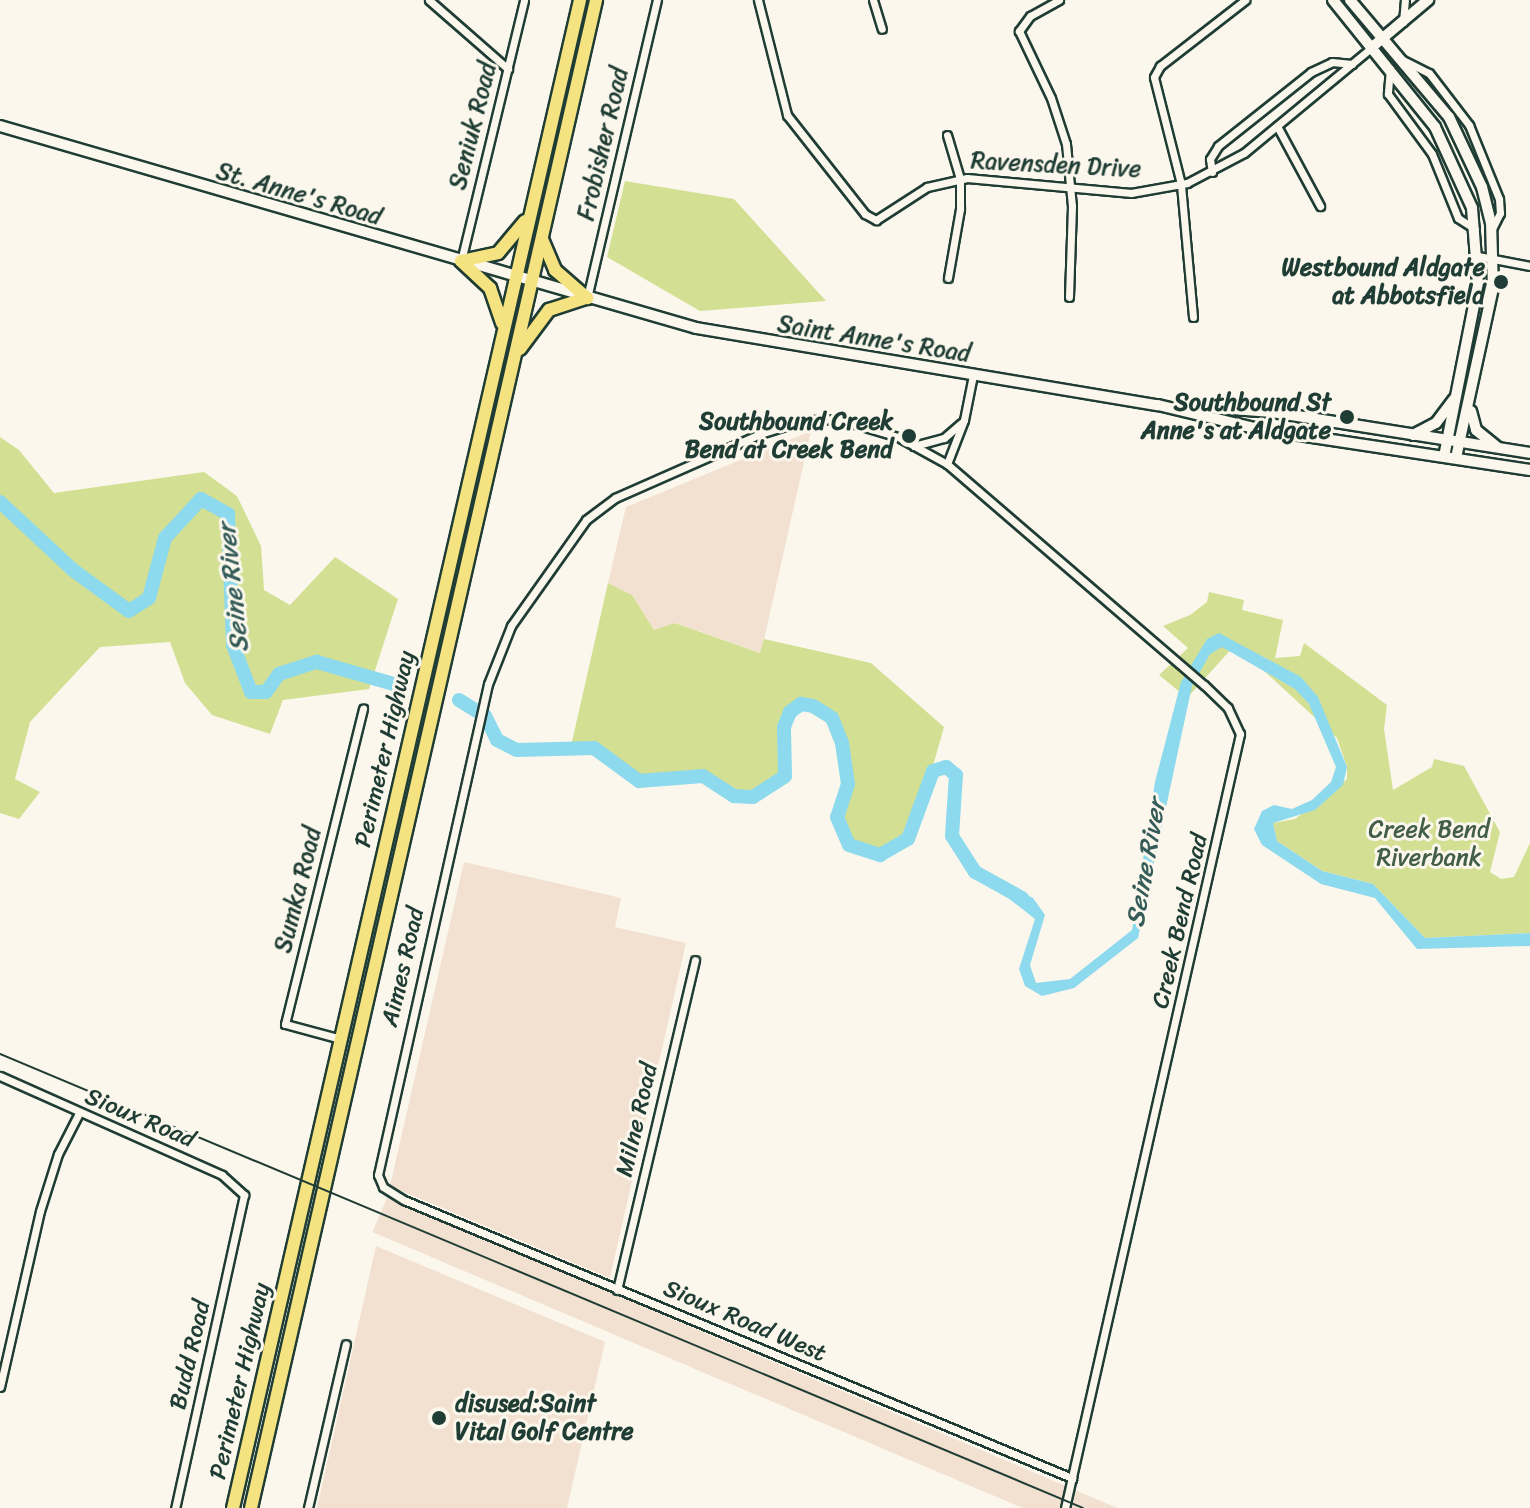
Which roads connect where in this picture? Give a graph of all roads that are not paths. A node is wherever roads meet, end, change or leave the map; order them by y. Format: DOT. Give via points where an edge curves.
graph roads {
  1 [pos="429,0"];
  2 [pos="524,0"];
  3 [pos="580,0"];
  4 [pos="596,0"];
  5 [pos="657,0"];
  6 [pos="758,0"];
  7 [pos="873,0"];
  8 [pos="1245,0"];
  9 [pos="1333,0"];
  10 [pos="1350,0"];
  11 [pos="1405,0"];
  12 [pos="1428,0"];
  13 [pos="1054,1"];
  14 [pos="1403,22"];
  15 [pos="882,29"];
  16 [pos="1385,39"];
  17 [pos="1371,48"];
  18 [pos="1352,64"];
  19 [pos="508,69"];
  20 [pos="1390,69"];
  21 [pos="0,126"];
  22 [pos="1277,126"];
  23 [pos="947,135"];
  24 [pos="1212,172"];
  25 [pos="960,179"];
  26 [pos="1181,184"];
  27 [pos="1071,187"];
  28 [pos="1320,206"];
  29 [pos="529,215"];
  30 [pos="1476,230"];
  31 [pos="541,237"];
  32 [pos="1478,256"];
  33 [pos="1494,258"];
  34 [pos="461,261"];
  35 [pos="1530,266"];
  36 [pos="515,277"];
  37 [pos="948,278"];
  38 [pos="531,282"];
  39 [pos="1069,297"];
  40 [pos="587,298"];
  41 [pos="1193,317"];
  42 [pos="503,328"];
  43 [pos="513,359"];
  44 [pos="973,375"];
  45 [pos="1472,393"];
  46 [pos="1455,397"];
  47 [pos="1158,405"];
  48 [pos="964,420"];
  49 [pos="1411,435"];
  50 [pos="1447,441"];
  51 [pos="1460,443"];
  52 [pos="914,446"];
  53 [pos="1500,449"];
  54 [pos="1530,453"];
  55 [pos="1450,457"];
  56 [pos="947,464"];
  57 [pos="1530,470"];
  58 [pos="363,709"];
  59 [pos="478,731"];
  60 [pos="695,960"];
  61 [pos="341,1039"];
  62 [pos="0,1076"];
  63 [pos="79,1113"];
  64 [pos="404,1200"];
  65 [pos="243,1212"];
  66 [pos="617,1290"];
  67 [pos="346,1344"];
  68 [pos="0,1387"];
  69 [pos="1072,1478"];
  70 [pos="175,1508"];
  71 [pos="233,1508"];
  72 [pos="251,1508"];
  73 [pos="308,1508"];
  74 [pos="1065,1508"];
  1 -- 19 [label="street"];
  2 -- 19 [label="street, Seniuk Road"];
  3 -- 29 [label="highway, Perimeter Highway"];
  4 -- 31 [label="highway, Perimeter Highway"];
  5 -- 40 [label="street, Frobisher Road"];
  6 -- 25 [label="street, Ravensden Drive" via="787,115 870,219 881,219 927,187"];
  7 -- 15 [label="street"];
  8 -- 26 [label="street" via="1156,71"];
  9 -- 17 [label="main road"];
  10 -- 16 [label="main road"];
  11 -- 14 [label="street"];
  12 -- 14 [label="main road"];
  13 -- 27 [label="street" via="1030,16 1019,31 1059,120"];
  14 -- 16 [label="main road"];
  16 -- 17 [label="main road"];
  16 -- 33 [label="main road" via="1457,130 1482,187"];
  17 -- 18 [label="street, Ravensden Drive"];
  17 -- 20 [label="main road"];
  18 -- 22 [label="street, Ravensden Drive"];
  18 -- 24 [label="street" via="1332,62 1311,72 1218,146 1210,159"];
  19 -- 34 [label="street, Seniuk Road"];
  20 -- 30 [label="main road" via="1449,149"];
  20 -- 30 [label="street" via="1388,94 1432,154 1458,218"];
  21 -- 34 [label="main road, St. Anne's Road"];
  22 -- 24 [label="street, Ravensden Drive"];
  22 -- 28 [label="street"];
  23 -- 25 [label="street"];
  24 -- 26 [label="street, Ravensden Drive"];
  25 -- 27 [label="street, Ravensden Drive"];
  25 -- 37 [label="street" via="958,231"];
  26 -- 27 [label="street, Ravensden Drive" via="1131,193"];
  26 -- 41 [label="street"];
  27 -- 39 [label="street"];
  29 -- 34 [label="highway" via="503,250"];
  29 -- 36 [label="highway, Perimeter Highway"];
  30 -- 32 [label="main road"];
  31 -- 38 [label="highway, Perimeter Highway"];
  31 -- 40 [label="highway" via="555,270"];
  32 -- 33 [label="street"];
  32 -- 46 [label="main road" via="1474,313"];
  33 -- 35 [label="street"];
  33 -- 45 [label="main road"];
  34 -- 36 [label="main road, St. Anne's Road"];
  34 -- 42 [label="highway" via="493,292"];
  36 -- 38 [label="main road, St. Anne's Road"];
  36 -- 42 [label="highway, Perimeter Highway"];
  38 -- 40 [label="main road, St. Anne's Road"];
  38 -- 43 [label="highway, Perimeter Highway"];
  40 -- 43 [label="highway" via="549,310"];
  40 -- 44 [label="main road, Saint Anne's Road" via="704,330"];
  42 -- 61 [label="highway, Perimeter Highway"];
  43 -- 72 [label="highway, Perimeter Highway"];
  44 -- 47 [label="main road, Saint Anne's Road"];
  44 -- 48 [label="street"];
  45 -- 51 [label="main road"];
  45 -- 53 [label="main road" via="1476,430"];
  46 -- 49 [label="main road" via="1436,423"];
  46 -- 50 [label="main road"];
  47 -- 49 [label="main road, Saint Anne's Road" via="1272,412"];
  47 -- 55 [label="main road, Saint Anne's Road" via="1259,429"];
  48 -- 52 [label="street" via="944,438"];
  48 -- 56 [label="street"];
  49 -- 50 [label="main road, Saint Anne's Road"];
  50 -- 51 [label="main road, Saint Anne's Road"];
  50 -- 55 [label="main road"];
  51 -- 53 [label="main road, Saint Anne's Road"];
  51 -- 55 [label="main road"];
  52 -- 56 [label="street, Creek Bend Road"];
  52 -- 59 [label="street, Creek Bend Road" via="838,419 805,420 760,434 615,498 586,520 511,626 488,684"];
  53 -- 54 [label="main road, Saint Anne's Road"];
  55 -- 57 [label="main road, Saint Anne's Road"];
  56 -- 69 [label="street, Creek Bend Road" via="1204,685 1237,721 1241,746"];
  58 -- 61 [label="street, Sumka Road" via="285,1024"];
  59 -- 64 [label="street, Aimes Road" via="378,1166 383,1187"];
  60 -- 66 [label="street, Milne Road"];
  61 -- 71 [label="highway, Perimeter Highway"];
  62 -- 63 [label="street, Sioux Road"];
  63 -- 65 [label="street, Sioux Road" via="222,1175 241,1189"];
  63 -- 68 [label="street" via="58,1154 40,1211"];
  64 -- 66 [label="street, Sioux Road West"];
  65 -- 70 [label="street, Budd Road"];
  66 -- 69 [label="street, Sioux Road West"];
  67 -- 73 [label="street"];
  69 -- 74 [label="street, Creek Bend Road"];
}
